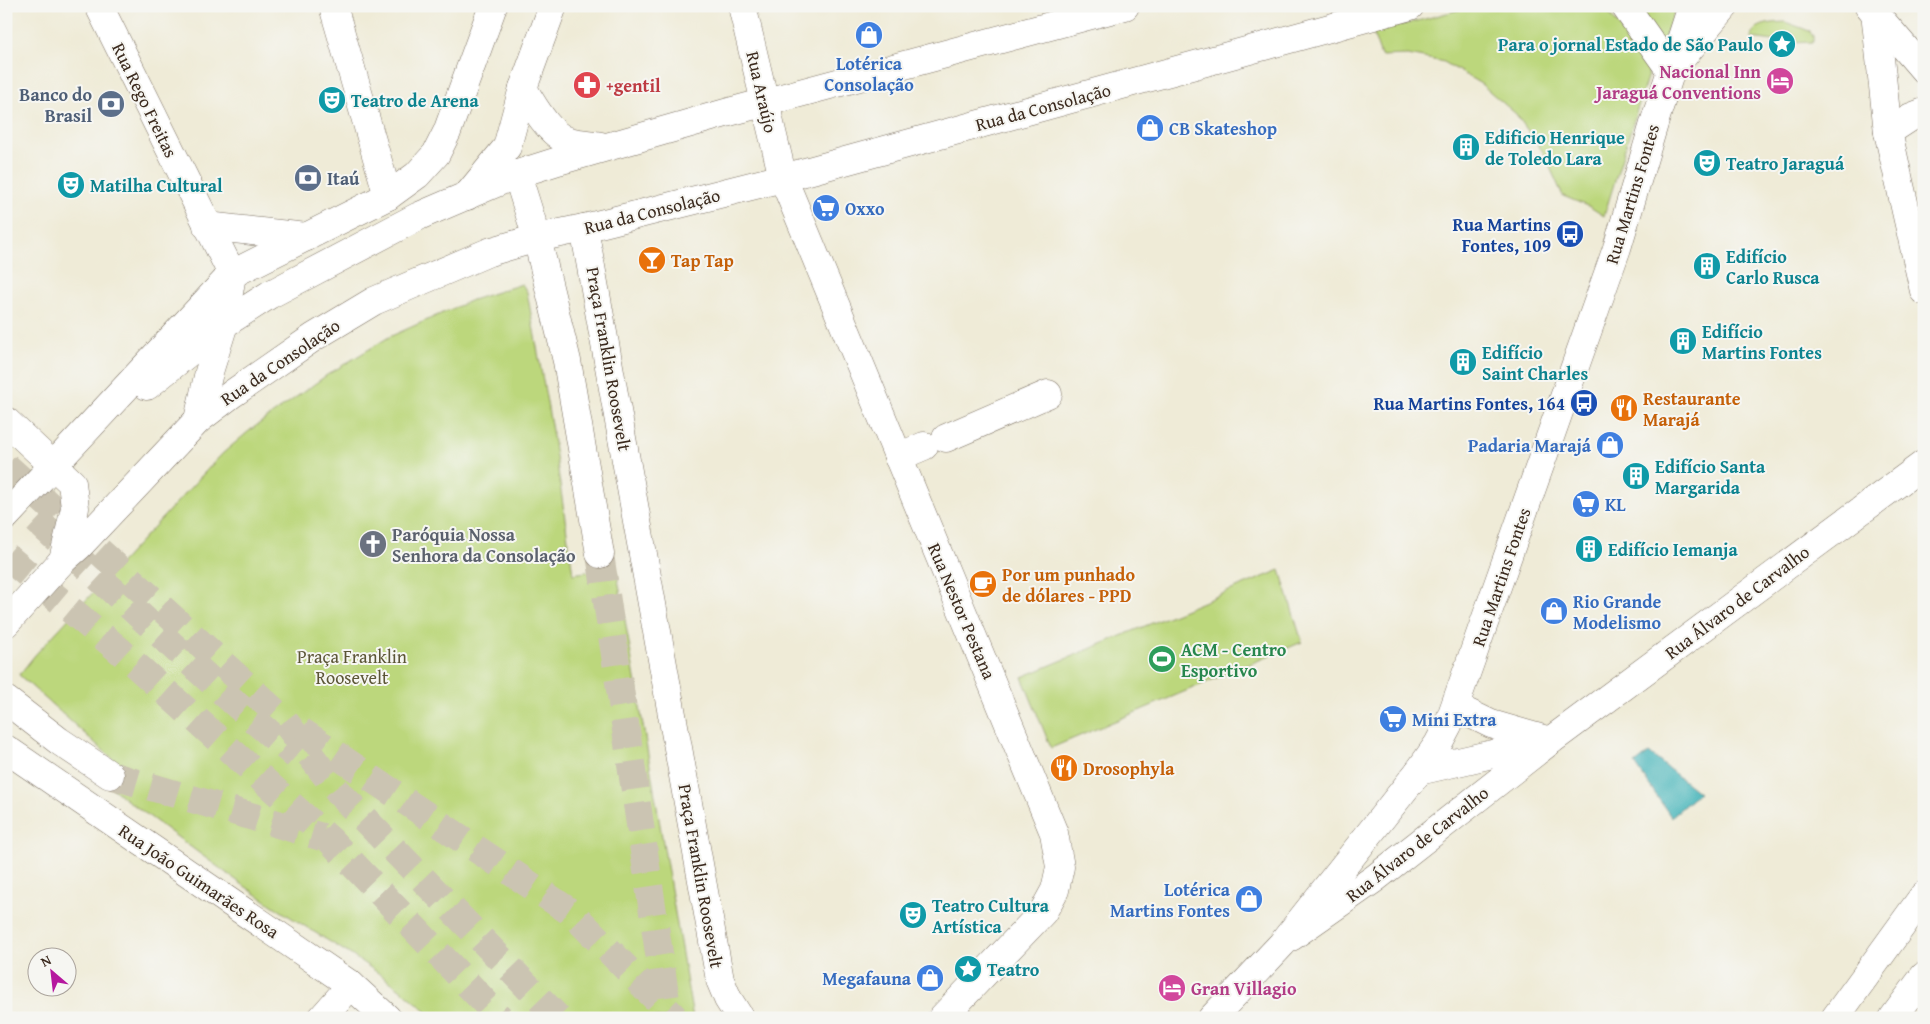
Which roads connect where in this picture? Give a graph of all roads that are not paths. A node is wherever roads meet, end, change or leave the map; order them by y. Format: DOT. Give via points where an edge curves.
graph roads {
  1 [pos="98,6"];
  2 [pos="334,6"];
  3 [pos="493,6"];
  4 [pos="553,6"];
  5 [pos="742,6"];
  6 [pos="1125,6"];
  7 [pos="1410,6"];
  8 [pos="1625,6"];
  9 [pos="1692,6"];
  10 [pos="1725,6"];
  11 [pos="1872,9"];
  12 [pos="1924,70"];
  13 [pos="1671,71"];
  14 [pos="523,88"];
  15 [pos="764,102"];
  16 [pos="1924,112"];
  17 [pos="1888,132"];
  18 [pos="606,147"];
  19 [pos="517,174"];
  20 [pos="782,178"];
  21 [pos="388,196"];
  22 [pos="467,196"];
  23 [pos="207,226"];
  24 [pos="584,228"];
  25 [pos="307,237"];
  26 [pos="537,238"];
  27 [pos="232,274"];
  28 [pos="1924,291"];
  29 [pos="224,324"];
  30 [pos="1048,394"];
  31 [pos="103,413"];
  32 [pos="198,420"];
  33 [pos="6,421"];
  34 [pos="898,458"];
  35 [pos="53,464"];
  36 [pos="1924,464"];
  37 [pos="6,516"];
  38 [pos="600,554"];
  39 [pos="63,560"];
  40 [pos="6,623"];
  41 [pos="6,700"];
  42 [pos="1456,707"];
  43 [pos="1550,741"];
  44 [pos="6,749"];
  45 [pos="1419,771"];
  46 [pos="110,775"];
  47 [pos="1924,895"];
  48 [pos="1282,944"];
  49 [pos="1924,976"];
  50 [pos="351,985"];
  51 [pos="322,1018"];
  52 [pos="387,1018"];
  53 [pos="740,1018"];
  54 [pos="942,1018"];
  55 [pos="1212,1018"];
  56 [pos="1835,1018"];
  57 [pos="1893,1018"];
  1 -- 23 [label="main road, Rua Rego Freitas"];
  2 -- 21 [label="main road"];
  3 -- 21 [label="main road" via="436,154 417,174"];
  4 -- 14 [label="main road"];
  5 -- 15 [label="main road, Rua Araújo"];
  6 -- 15 [label="main road"];
  7 -- 20 [label="main road, Rua da Consolação"];
  8 -- 13 [label="main road"];
  9 -- 13 [label="main road, Rua Martins Fontes"];
  10 -- 13 [label="main road, Rua Martins Fontes"];
  11 -- 12 [label="main road"];
  11 -- 17 [label="main road"];
  13 -- 42 [label="main road, Rua Martins Fontes" via="1616,248"];
  14 -- 18 [label="main road" via="538,114 567,141"];
  14 -- 22 [label="main road" via="507,147"];
  15 -- 18 [label="main road"];
  15 -- 20 [label="main road, Rua Araújo"];
  16 -- 17 [label="main road"];
  17 -- 28 [label="main road"];
  18 -- 19 [label="main road"];
  19 -- 22 [label="main road"];
  19 -- 26 [label="main road"];
  20 -- 24 [label="main road, Rua da Consolação"];
  20 -- 34 [label="main road, Rua Nestor Pestana"];
  21 -- 25 [label="main road"];
  22 -- 29 [label="main road" via="419,216 269,295"];
  23 -- 25 [label="main road"];
  23 -- 27 [label="main road, Rua Rego Freitas"];
  24 -- 26 [label="main road, Rua da Consolação"];
  24 -- 53 [label="main road, Praça Franklin Roosevelt" via="720,980"];
  25 -- 27 [label="main road"];
  26 -- 32 [label="main road, Rua da Consolação" via="489,252 374,301 314,337"];
  26 -- 38 [label="main road" via="566,362"];
  27 -- 29 [label="main road"];
  27 -- 31 [label="main road"];
  29 -- 31 [label="main road" via="132,398"];
  29 -- 32 [label="main road"];
  30 -- 34 [label="main road"];
  31 -- 35 [label="main road"];
  32 -- 39 [label="main road, Rua da Consolação"];
  33 -- 35 [label="main road"];
  34 -- 54 [label="main road, Rua Nestor Pestana" via="1054,833 1060,867 1055,890 1043,912"];
  35 -- 37 [label="main road"];
  35 -- 39 [label="main road" via="72,483 74,495 75,508"];
  36 -- 43 [label="main road, Rua Álvaro de Carvalho"];
  39 -- 40 [label="main road, Rua da Consolação"];
  41 -- 46 [label="main road"];
  42 -- 43 [label="main road" via="1491,724"];
  42 -- 45 [label="main road, Rua Martins Fontes" via="1438,744"];
  43 -- 45 [label="main road, Rua Álvaro de Carvalho"];
  43 -- 48 [label="main road, Rua Álvaro de Carvalho" via="1374,879"];
  44 -- 50 [label="main road, Rua João Guimarães Rosa"];
  45 -- 48 [label="main road, Rua Martins Fontes"];
  47 -- 56 [label="main road"];
  48 -- 55 [label="main road, Rua Martins Fontes"];
  49 -- 57 [label="main road"];
  50 -- 51 [label="main road"];
  50 -- 52 [label="main road, Rua João Guimarães Rosa"];
}
